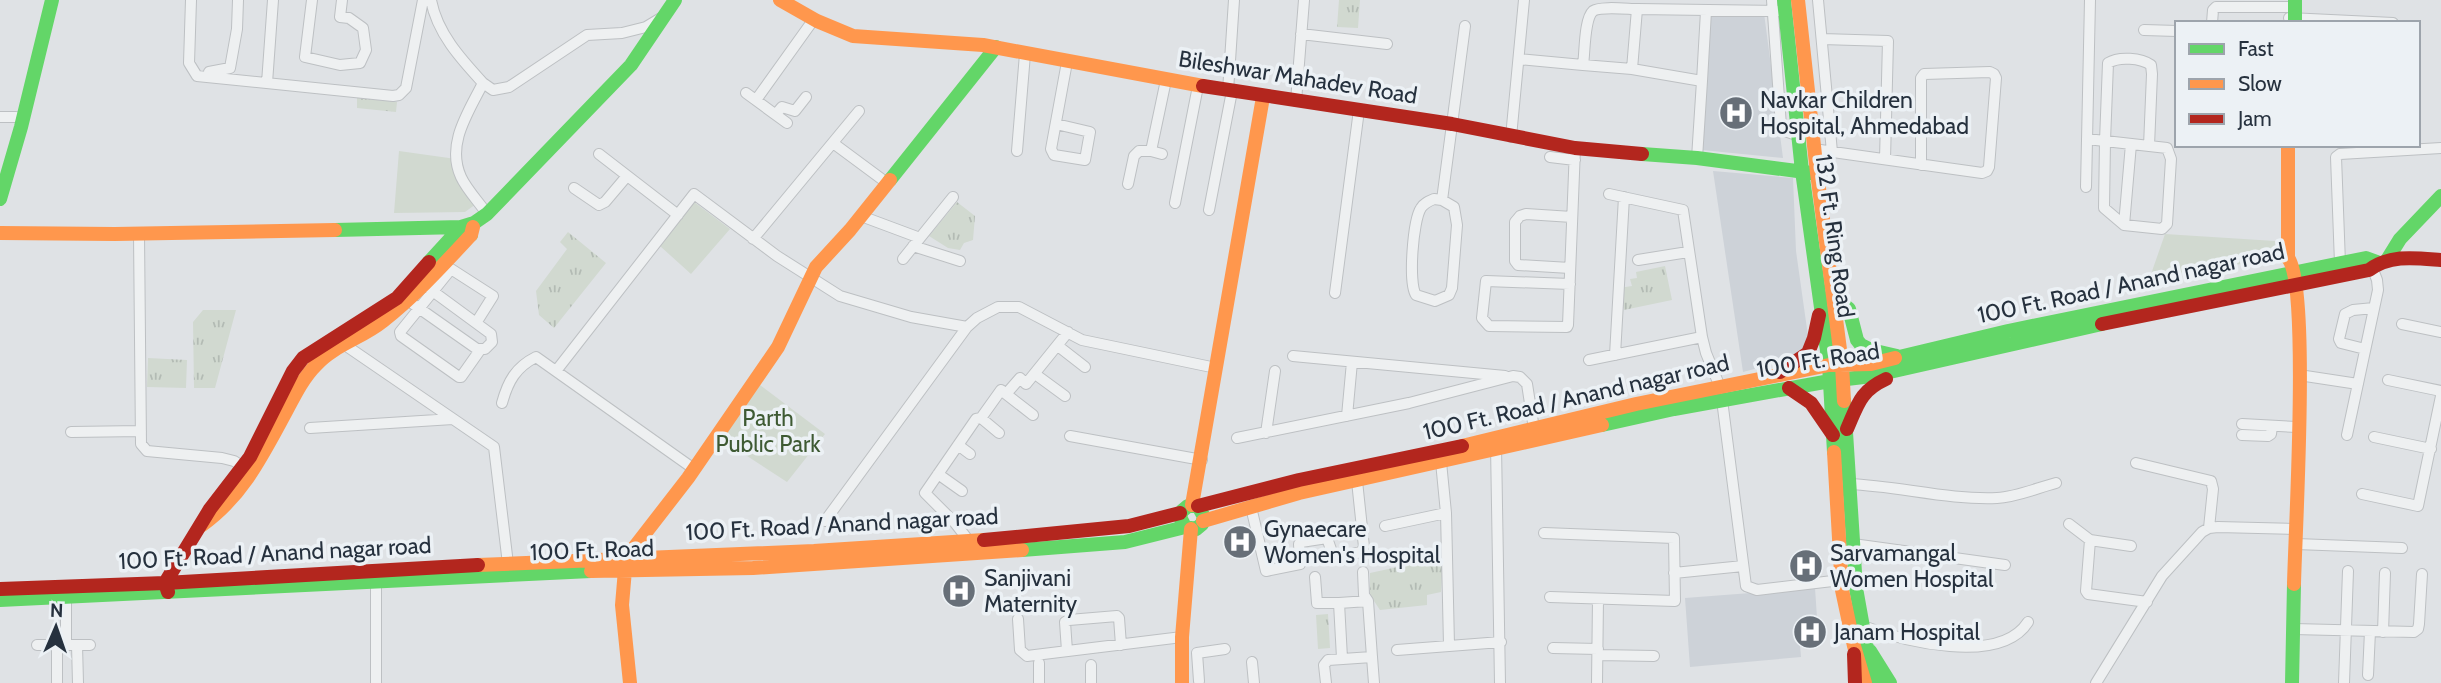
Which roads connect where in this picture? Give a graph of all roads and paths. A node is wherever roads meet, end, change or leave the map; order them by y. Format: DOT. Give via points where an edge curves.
graph roads {
  1 [pos="44,0"];
  2 [pos="52,0"];
  3 [pos="191,0"];
  4 [pos="238,0"];
  5 [pos="273,0"];
  6 [pos="312,0"];
  7 [pos="342,0"];
  8 [pos="423,0"];
  9 [pos="431,0"];
  10 [pos="674,0"];
  11 [pos="780,0"];
  12 [pos="1234,0"];
  13 [pos="1304,0"];
  14 [pos="1524,0"];
  15 [pos="1798,0"];
  16 [pos="1818,0"];
  17 [pos="2090,0"];
  18 [pos="1779,5"];
  19 [pos="1637,9"];
  20 [pos="1706,11"];
  21 [pos="2291,13"];
  22 [pos="663,17"];
  23 [pos="814,19"];
  24 [pos="2213,21"];
  25 [pos="2347,21"];
  26 [pos="1465,26"];
  27 [pos="2144,30"];
  28 [pos="2175,31"];
  29 [pos="1301,34"];
  30 [pos="1822,39"];
  31 [pos="1387,44"];
  32 [pos="996,47"];
  33 [pos="1025,54"];
  34 [pos="1519,59"];
  35 [pos="1067,62"];
  36 [pos="1583,65"];
  37 [pos="1632,69"];
  38 [pos="209,72"];
  39 [pos="1166,80"];
  40 [pos="1702,81"];
  41 [pos="267,83"];
  42 [pos="483,83"];
  43 [pos="1198,86"];
  44 [pos="1230,91"];
  45 [pos="746,93"];
  46 [pos="806,97"];
  47 [pos="1264,97"];
  48 [pos="757,100"];
  49 [pos="1296,101"];
  50 [pos="1359,110"];
  51 [pos="859,111"];
  52 [pos="776,114"];
  53 [pos="0,117"];
  54 [pos="16,117"];
  55 [pos="787,123"];
  56 [pos="1056,124"];
  57 [pos="1452,124"];
  58 [pos="1511,137"];
  59 [pos="2087,139"];
  60 [pos="2105,141"];
  61 [pos="833,143"];
  62 [pos="2131,144"];
  63 [pos="2149,146"];
  64 [pos="2288,147"];
  65 [pos="2295,147"];
  66 [pos="2441,148"];
  67 [pos="1814,149"];
  68 [pos="1017,151"];
  69 [pos="1151,151"];
  70 [pos="1832,152"];
  71 [pos="599,154"];
  72 [pos="1162,154"];
  73 [pos="1575,154"];
  74 [pos="1550,157"];
  75 [pos="1697,158"];
  76 [pos="1885,159"];
  77 [pos="1921,165"];
  78 [pos="0,170"];
  79 [pos="1809,172"];
  80 [pos="627,176"];
  81 [pos="887,183"];
  82 [pos="1128,184"];
  83 [pos="2086,187"];
  84 [pos="574,188"];
  85 [pos="1609,194"];
  86 [pos="953,197"];
  87 [pos="1624,197"];
  88 [pos="0,199"];
  89 [pos="1441,200"];
  90 [pos="2439,200"];
  91 [pos="1175,203"];
  92 [pos="1209,209"];
  93 [pos="678,215"];
  94 [pos="861,216"];
  95 [pos="1573,217"];
  96 [pos="473,225"];
  97 [pos="2124,225"];
  98 [pos="0,233"];
  99 [pos="139,234"];
  100 [pos="753,239"];
  101 [pos="917,242"];
  102 [pos="1688,252"];
  103 [pos="903,259"];
  104 [pos="1639,260"];
  105 [pos="2441,260"];
  106 [pos="960,261"];
  107 [pos="2340,263"];
  108 [pos="2379,263"];
  109 [pos="1570,268"];
  110 [pos="2294,273"];
  111 [pos="812,277"];
  112 [pos="1570,284"];
  113 [pos="428,288"];
  114 [pos="1335,293"];
  115 [pos="1833,296"];
  116 [pos="413,303"];
  117 [pos="1821,308"];
  118 [pos="2374,308"];
  119 [pos="476,323"];
  120 [pos="2402,324"];
  121 [pos="967,327"];
  122 [pos="1068,332"];
  123 [pos="2441,332"];
  124 [pos="1702,337"];
  125 [pos="345,345"];
  126 [pos="1058,346"];
  127 [pos="2365,349"];
  128 [pos="481,351"];
  129 [pos="1615,355"];
  130 [pos="1293,356"];
  131 [pos="1902,357"];
  132 [pos="1589,360"];
  133 [pos="1352,362"];
  134 [pos="1836,365"];
  135 [pos="1085,367"];
  136 [pos="1216,368"];
  137 [pos="556,371"];
  138 [pos="1275,371"];
  139 [pos="1894,371"];
  140 [pos="1035,374"];
  141 [pos="2299,375"];
  142 [pos="1513,376"];
  143 [pos="1777,376"];
  144 [pos="2388,380"];
  145 [pos="1837,381"];
  146 [pos="2357,384"];
  147 [pos="1789,388"];
  148 [pos="2441,393"];
  149 [pos="1006,394"];
  150 [pos="1721,394"];
  151 [pos="1065,396"];
  152 [pos="502,403"];
  153 [pos="1033,415"];
  154 [pos="1347,416"];
  155 [pos="981,418"];
  156 [pos="453,419"];
  157 [pos="2297,427"];
  158 [pos="310,428"];
  159 [pos="1534,429"];
  160 [pos="2242,429"];
  161 [pos="141,430"];
  162 [pos="71,432"];
  163 [pos="999,433"];
  164 [pos="1266,433"];
  165 [pos="1840,433"];
  166 [pos="2347,435"];
  167 [pos="1070,436"];
  168 [pos="2374,437"];
  169 [pos="1237,438"];
  170 [pos="1496,444"];
  171 [pos="958,445"];
  172 [pos="2431,449"];
  173 [pos="970,454"];
  174 [pos="1202,460"];
  175 [pos="1441,462"];
  176 [pos="2136,463"];
  177 [pos="247,469"];
  178 [pos="694,469"];
  179 [pos="938,474"];
  180 [pos="1357,481"];
  181 [pos="2056,483"];
  182 [pos="1849,484"];
  183 [pos="962,491"];
  184 [pos="2362,494"];
  185 [pos="1251,507"];
  186 [pos="1446,513"];
  187 [pos="1191,517"];
  188 [pos="825,521"];
  189 [pos="2069,524"];
  190 [pos="1385,526"];
  191 [pos="2209,528"];
  192 [pos="2296,529"];
  193 [pos="1544,533"];
  194 [pos="2090,540"];
  195 [pos="969,541"];
  196 [pos="1853,544"];
  197 [pos="2296,544"];
  198 [pos="2131,546"];
  199 [pos="2403,548"];
  200 [pos="508,564"];
  201 [pos="625,564"];
  202 [pos="2005,565"];
  203 [pos="1743,566"];
  204 [pos="2348,571"];
  205 [pos="1363,572"];
  206 [pos="1674,573"];
  207 [pos="2385,573"];
  208 [pos="2421,574"];
  209 [pos="376,576"];
  210 [pos="1315,577"];
  211 [pos="1841,580"];
  212 [pos="167,588"];
  213 [pos="0,589"];
  214 [pos="1550,597"];
  215 [pos="66,598"];
  216 [pos="1598,598"];
  217 [pos="0,600"];
  218 [pos="1368,601"];
  219 [pos="2147,602"];
  220 [pos="1339,603"];
  221 [pos="1018,619"];
  222 [pos="2028,622"];
  223 [pos="1863,626"];
  224 [pos="2294,629"];
  225 [pos="2345,631"];
  226 [pos="2370,631"];
  227 [pos="2382,632"];
  228 [pos="1182,637"];
  229 [pos="1501,642"];
  230 [pos="37,645"];
  231 [pos="67,645"];
  232 [pos="90,645"];
  233 [pos="1121,645"];
  234 [pos="1449,645"];
  235 [pos="1860,645"];
  236 [pos="1552,648"];
  237 [pos="1225,649"];
  238 [pos="1396,650"];
  239 [pos="1067,651"];
  240 [pos="1598,652"];
  241 [pos="1654,656"];
  242 [pos="1372,657"];
  243 [pos="1342,658"];
  244 [pos="1252,662"];
  245 [pos="1039,663"];
  246 [pos="1091,664"];
  247 [pos="2368,674"];
  248 [pos="1199,682"];
  249 [pos="1877,682"];
  250 [pos="57,683"];
  251 [pos="78,683"];
  252 [pos="376,683"];
  253 [pos="630,683"];
  254 [pos="1039,683"];
  255 [pos="1091,683"];
  256 [pos="1182,683"];
  257 [pos="1254,683"];
  258 [pos="1326,683"];
  259 [pos="1374,683"];
  260 [pos="1500,683"];
  261 [pos="1597,683"];
  262 [pos="1855,683"];
  263 [pos="2096,683"];
  264 [pos="2292,683"];
  265 [pos="2344,683"];
  1 -- 54 [label="main road"];
  2 -- 88 [label="main road"];
  3 -- 41 [label="street" via="189,63 193,73"];
  4 -- 38 [label="street" via="230,68"];
  5 -- 41 [label="street"];
  6 -- 7 [label="street" via="305,57 340,65 360,63 366,50 363,28 340,17"];
  8 -- 41 [label="street" via="406,89 399,96"];
  9 -- 42 [label="street" via="439,26 455,52"];
  10 -- 22 [label="main road"];
  11 -- 23 [label="main road, Bileshwar Mahadev Road"];
  12 -- 44 [label="street"];
  13 -- 29 [label="street"];
  14 -- 34 [label="street"];
  15 -- 67 [label="main road, 132 Ft. Ring Road"];
  16 -- 30 [label="street"];
  17 -- 59 [label="street"];
  18 -- 20 [label="street"];
  18 -- 79 [label="main road, 132 Ft. Ring Road"];
  19 -- 20 [label="street"];
  19 -- 36 [label="street" via="1593,11 1587,19"];
  19 -- 37 [label="street"];
  20 -- 40 [label="street"];
  21 -- 24 [label="street" via="2216,7"];
  21 -- 25 [label="street"];
  22 -- 42 [label="street" via="622,33 587,35 509,87 493,90"];
  22 -- 96 [label="main road" via="631,65"];
  23 -- 32 [label="main road, Bileshwar Mahadev Road" via="853,36"];
  23 -- 48 [label="street"];
  26 -- 57 [label="street"];
  27 -- 28 [label="street"];
  29 -- 31 [label="street"];
  29 -- 49 [label="street"];
  30 -- 70 [label="street"];
  30 -- 76 [label="street" via="1888,41"];
  32 -- 33 [label="main road, Bileshwar Mahadev Road"];
  32 -- 81 [label="main road"];
  33 -- 35 [label="main road, Bileshwar Mahadev Road"];
  33 -- 68 [label="street"];
  34 -- 36 [label="street"];
  34 -- 58 [label="street"];
  35 -- 39 [label="main road, Bileshwar Mahadev Road"];
  35 -- 56 [label="street"];
  36 -- 37 [label="street"];
  37 -- 40 [label="street"];
  39 -- 43 [label="main road, Bileshwar Mahadev Road"];
  39 -- 69 [label="street"];
  40 -- 75 [label="street"];
  42 -- 96 [label="street" via="458,134 456,151"];
  43 -- 44 [label="main road, Bileshwar Mahadev Road"];
  43 -- 91 [label="street"];
  44 -- 47 [label="main road, Bileshwar Mahadev Road"];
  44 -- 92 [label="street"];
  45 -- 48 [label="street"];
  46 -- 52 [label="street" via="795,111 782,107"];
  47 -- 49 [label="main road, Bileshwar Mahadev Road"];
  47 -- 136 [label="main road"];
  48 -- 52 [label="street"];
  49 -- 50 [label="main road, Bileshwar Mahadev Road"];
  50 -- 57 [label="main road, Bileshwar Mahadev Road"];
  50 -- 114 [label="street"];
  51 -- 61 [label="street"];
  52 -- 55 [label="street"];
  53 -- 54 [label="street"];
  54 -- 78 [label="main road"];
  56 -- 56 [label="street" via="1054,155 1085,160 1090,132"];
  57 -- 58 [label="main road, Bileshwar Mahadev Road"];
  57 -- 89 [label="street"];
  58 -- 73 [label="main road, Bileshwar Mahadev Road"];
  59 -- 60 [label="street"];
  59 -- 83 [label="street"];
  60 -- 62 [label="street"];
  60 -- 63 [label="street" via="2108,63 2113,59 2144,60 2151,65 2152,74"];
  60 -- 97 [label="street" via="2104,208"];
  61 -- 81 [label="street"];
  61 -- 100 [label="street"];
  62 -- 63 [label="street"];
  62 -- 97 [label="street"];
  63 -- 97 [label="street" via="2167,148 2171,159 2167,224 2162,229"];
  64 -- 110 [label="main road" via="2288,258"];
  65 -- 110 [label="main road"];
  66 -- 107 [label="street" via="2336,156"];
  67 -- 70 [label="street"];
  67 -- 79 [label="main road, 132 Ft. Ring Road"];
  69 -- 72 [label="street"];
  69 -- 82 [label="street" via="1134,156"];
  70 -- 76 [label="street"];
  71 -- 80 [label="street"];
  73 -- 74 [label="street"];
  73 -- 75 [label="main road, Bileshwar Mahadev Road"];
  73 -- 95 [label="street"];
  75 -- 79 [label="main road, Bileshwar Mahadev Road"];
  76 -- 77 [label="street"];
  77 -- 77 [label="street" via="1987,171 1994,74 1924,74"];
  79 -- 115 [label="main road, 132 Ft. Ring Road"];
  79 -- 117 [label="main road, 132 Ft. Ring Road"];
  80 -- 84 [label="street" via="599,205"];
  80 -- 93 [label="street"];
  81 -- 94 [label="main road"];
  85 -- 87 [label="street"];
  86 -- 101 [label="street"];
  87 -- 102 [label="street" via="1683,210"];
  87 -- 129 [label="street"];
  89 -- 89 [label="street" via="1454,207 1457,225 1452,288 1449,295 1435,300 1416,295 1410,275 1419,215 1428,201"];
  90 -- 108 [label="main road"];
  93 -- 100 [label="street" via="694,194"];
  93 -- 137 [label="street"];
  94 -- 101 [label="street"];
  94 -- 111 [label="main road"];
  95 -- 109 [label="street"];
  95 -- 109 [label="street" via="1525,214 1515,222 1518,265"];
  96 -- 99 [label="main road"];
  96 -- 113 [label="main road"];
  96 -- 177 [label="main road" via="397,298 303,358"];
  98 -- 99 [label="main road"];
  99 -- 161 [label="street"];
  100 -- 111 [label="street"];
  101 -- 103 [label="street"];
  101 -- 106 [label="street"];
  102 -- 104 [label="street"];
  102 -- 124 [label="street"];
  105 -- 108 [label="main road, 100 Ft. Road"];
  107 -- 108 [label="main road, 100 Ft. Road / Anand nagar road" via="2366,258"];
  107 -- 110 [label="main road, 100 Ft. Road / Anand nagar road"];
  108 -- 110 [label="main road, 100 Ft. Road" via="2369,270"];
  108 -- 118 [label="street"];
  109 -- 112 [label="street"];
  110 -- 131 [label="main road, 100 Ft. Road / Anand nagar road"];
  110 -- 139 [label="main road, 100 Ft. Road"];
  110 -- 141 [label="main road"];
  111 -- 121 [label="street" via="840,296 911,317"];
  111 -- 178 [label="main road" via="778,348"];
  112 -- 112 [label="street" via="1565,329 1483,322 1486,281"];
  113 -- 116 [label="main road"];
  113 -- 119 [label="street"];
  113 -- 119 [label="street" via="453,270 492,295"];
  115 -- 131 [label="main road" via="1849,309 1861,345"];
  115 -- 134 [label="main road, 132 Ft. Ring Road"];
  116 -- 125 [label="main road"];
  116 -- 128 [label="street"];
  116 -- 128 [label="street" via="401,336 457,376 461,377"];
  117 -- 134 [label="main road, 132 Ft. Ring Road"];
  117 -- 143 [label="main road" via="1807,355"];
  118 -- 127 [label="street"];
  118 -- 127 [label="street" via="2345,314 2339,339"];
  119 -- 128 [label="street" via="493,337"];
  120 -- 123 [label="street"];
  121 -- 122 [label="street" via="976,318 1008,306"];
  121 -- 188 [label="street"];
  122 -- 126 [label="street"];
  122 -- 136 [label="street" via="1082,340"];
  124 -- 129 [label="street"];
  124 -- 150 [label="street"];
  125 -- 156 [label="street"];
  125 -- 177 [label="main road" via="310,371"];
  126 -- 135 [label="street"];
  126 -- 140 [label="street"];
  127 -- 146 [label="street"];
  129 -- 132 [label="street"];
  130 -- 133 [label="street"];
  131 -- 134 [label="main road, 100 Ft. Road / Anand nagar road"];
  133 -- 142 [label="street"];
  133 -- 154 [label="street"];
  134 -- 143 [label="main road, 100 Ft. Road / Anand nagar road"];
  134 -- 145 [label="main road, 132 Ft. Ring Road"];
  136 -- 174 [label="main road"];
  137 -- 152 [label="street" via="536,357 522,364 507,384"];
  137 -- 178 [label="street"];
  138 -- 164 [label="street"];
  139 -- 145 [label="main road, 100 Ft. Road"];
  139 -- 165 [label="main road" via="1884,382 1867,389"];
  140 -- 149 [label="street" via="1026,384 1020,378"];
  140 -- 151 [label="street"];
  141 -- 146 [label="street"];
  141 -- 157 [label="main road"];
  142 -- 154 [label="street"];
  142 -- 159 [label="street" via="1527,384"];
  143 -- 150 [label="main road, 100 Ft. Road / Anand nagar road"];
  144 -- 148 [label="street"];
  145 -- 147 [label="main road, 100 Ft. Road"];
  145 -- 165 [label="main road, 132 Ft. Ring Road"];
  146 -- 166 [label="street"];
  147 -- 150 [label="main road, 100 Ft. Road"];
  147 -- 165 [label="main road" via="1812,401 1821,422"];
  148 -- 172 [label="street"];
  149 -- 153 [label="street"];
  149 -- 155 [label="street" via="1001,390"];
  150 -- 159 [label="main road, 100 Ft. Road / Anand nagar road" via="1636,404"];
  150 -- 170 [label="main road, 100 Ft. Road"];
  150 -- 203 [label="street"];
  154 -- 164 [label="street"];
  155 -- 163 [label="street"];
  155 -- 171 [label="street"];
  156 -- 158 [label="street"];
  156 -- 200 [label="street" via="494,447"];
  157 -- 160 [label="street"];
  157 -- 192 [label="main road"];
  159 -- 170 [label="main road, 100 Ft. Road / Anand nagar road"];
  161 -- 162 [label="street"];
  161 -- 177 [label="street" via="141,444 147,451 222,458"];
  164 -- 169 [label="street"];
  165 -- 182 [label="main road, 132 Ft. Ring Road"];
  165 -- 211 [label="main road, 132 Ft. Ring Road"];
  167 -- 174 [label="street"];
  168 -- 172 [label="street"];
  170 -- 175 [label="main road, 100 Ft. Road"];
  170 -- 187 [label="main road, 100 Ft. Road / Anand nagar road" via="1299,480"];
  170 -- 229 [label="street"];
  171 -- 173 [label="street"];
  171 -- 179 [label="street"];
  172 -- 184 [label="street" via="2418,506"];
  174 -- 187 [label="main road"];
  175 -- 180 [label="main road, 100 Ft. Road"];
  175 -- 186 [label="street"];
  176 -- 191 [label="street" via="2211,481"];
  177 -- 212 [label="main road" via="210,509"];
  178 -- 201 [label="main road"];
  179 -- 183 [label="street"];
  179 -- 195 [label="street" via="925,493"];
  180 -- 185 [label="main road, 100 Ft. Road"];
  180 -- 185 [label="street" via="1361,552 1335,558 1327,538 1301,542 1300,564 1266,571"];
  181 -- 182 [label="street" via="2000,498 1960,498"];
  182 -- 196 [label="main road, 132 Ft. Ring Road"];
  185 -- 187 [label="main road, 100 Ft. Road"];
  186 -- 190 [label="street"];
  186 -- 234 [label="street"];
  187 -- 195 [label="main road, 100 Ft. Road / Anand nagar road"];
  187 -- 201 [label="main road, 100 Ft. Road" via="1125,542 745,568"];
  187 -- 228 [label="main road"];
  189 -- 194 [label="street"];
  191 -- 192 [label="street"];
  191 -- 219 [label="street" via="2162,576"];
  192 -- 197 [label="main road"];
  193 -- 206 [label="street" via="1674,538"];
  194 -- 198 [label="street"];
  194 -- 219 [label="street" via="2088,594"];
  195 -- 201 [label="main road, 100 Ft. Road / Anand nagar road"];
  196 -- 202 [label="street"];
  196 -- 223 [label="main road, 132 Ft. Ring Road"];
  197 -- 199 [label="street"];
  197 -- 224 [label="main road"];
  200 -- 201 [label="main road, 100 Ft. Road / Anand nagar road"];
  200 -- 209 [label="main road, 100 Ft. Road / Anand nagar road"];
  201 -- 209 [label="main road, 100 Ft. Road"];
  201 -- 253 [label="main road" via="622,608"];
  203 -- 206 [label="street"];
  203 -- 211 [label="street" via="1745,586 1757,590"];
  204 -- 225 [label="street"];
  205 -- 218 [label="street"];
  206 -- 216 [label="street" via="1675,601"];
  207 -- 227 [label="street"];
  208 -- 227 [label="street" via="2418,629"];
  209 -- 212 [label="main road, 100 Ft. Road"];
  209 -- 252 [label="street"];
  210 -- 220 [label="street" via="1317,603"];
  211 -- 235 [label="main road, 132 Ft. Ring Road"];
  212 -- 213 [label="main road, 100 Ft. Road / Anand nagar road"];
  212 -- 215 [label="main road, 100 Ft. Road"];
  214 -- 216 [label="street"];
  215 -- 217 [label="main road, 100 Ft. Road"];
  215 -- 231 [label="street"];
  216 -- 240 [label="street"];
  218 -- 220 [label="street"];
  218 -- 242 [label="street"];
  219 -- 263 [label="street"];
  220 -- 243 [label="street"];
  221 -- 239 [label="street" via="1024,655"];
  222 -- 223 [label="street" via="2021,633 1969,648 1888,635"];
  223 -- 235 [label="main road, 132 Ft. Ring Road"];
  224 -- 225 [label="street"];
  224 -- 264 [label="main road"];
  225 -- 226 [label="street"];
  225 -- 265 [label="street"];
  226 -- 227 [label="street"];
  226 -- 247 [label="street"];
  228 -- 233 [label="street"];
  228 -- 256 [label="main road"];
  229 -- 234 [label="street"];
  229 -- 260 [label="street"];
  230 -- 231 [label="street"];
  231 -- 232 [label="street"];
  231 -- 250 [label="street"];
  231 -- 251 [label="street"];
  233 -- 239 [label="street"];
  233 -- 239 [label="street" via="1117,616 1069,620 1065,622"];
  234 -- 238 [label="street"];
  235 -- 249 [label="main road"];
  235 -- 249 [label="main road"];
  235 -- 262 [label="main road"];
  236 -- 240 [label="street"];
  237 -- 248 [label="street" via="1196,654"];
  240 -- 241 [label="street"];
  240 -- 261 [label="street"];
  242 -- 243 [label="street"];
  242 -- 259 [label="street"];
  243 -- 258 [label="street" via="1325,662"];
  244 -- 257 [label="street"];
  245 -- 254 [label="street"];
  246 -- 255 [label="street"];
  248 -- 256 [label="street"];
}
